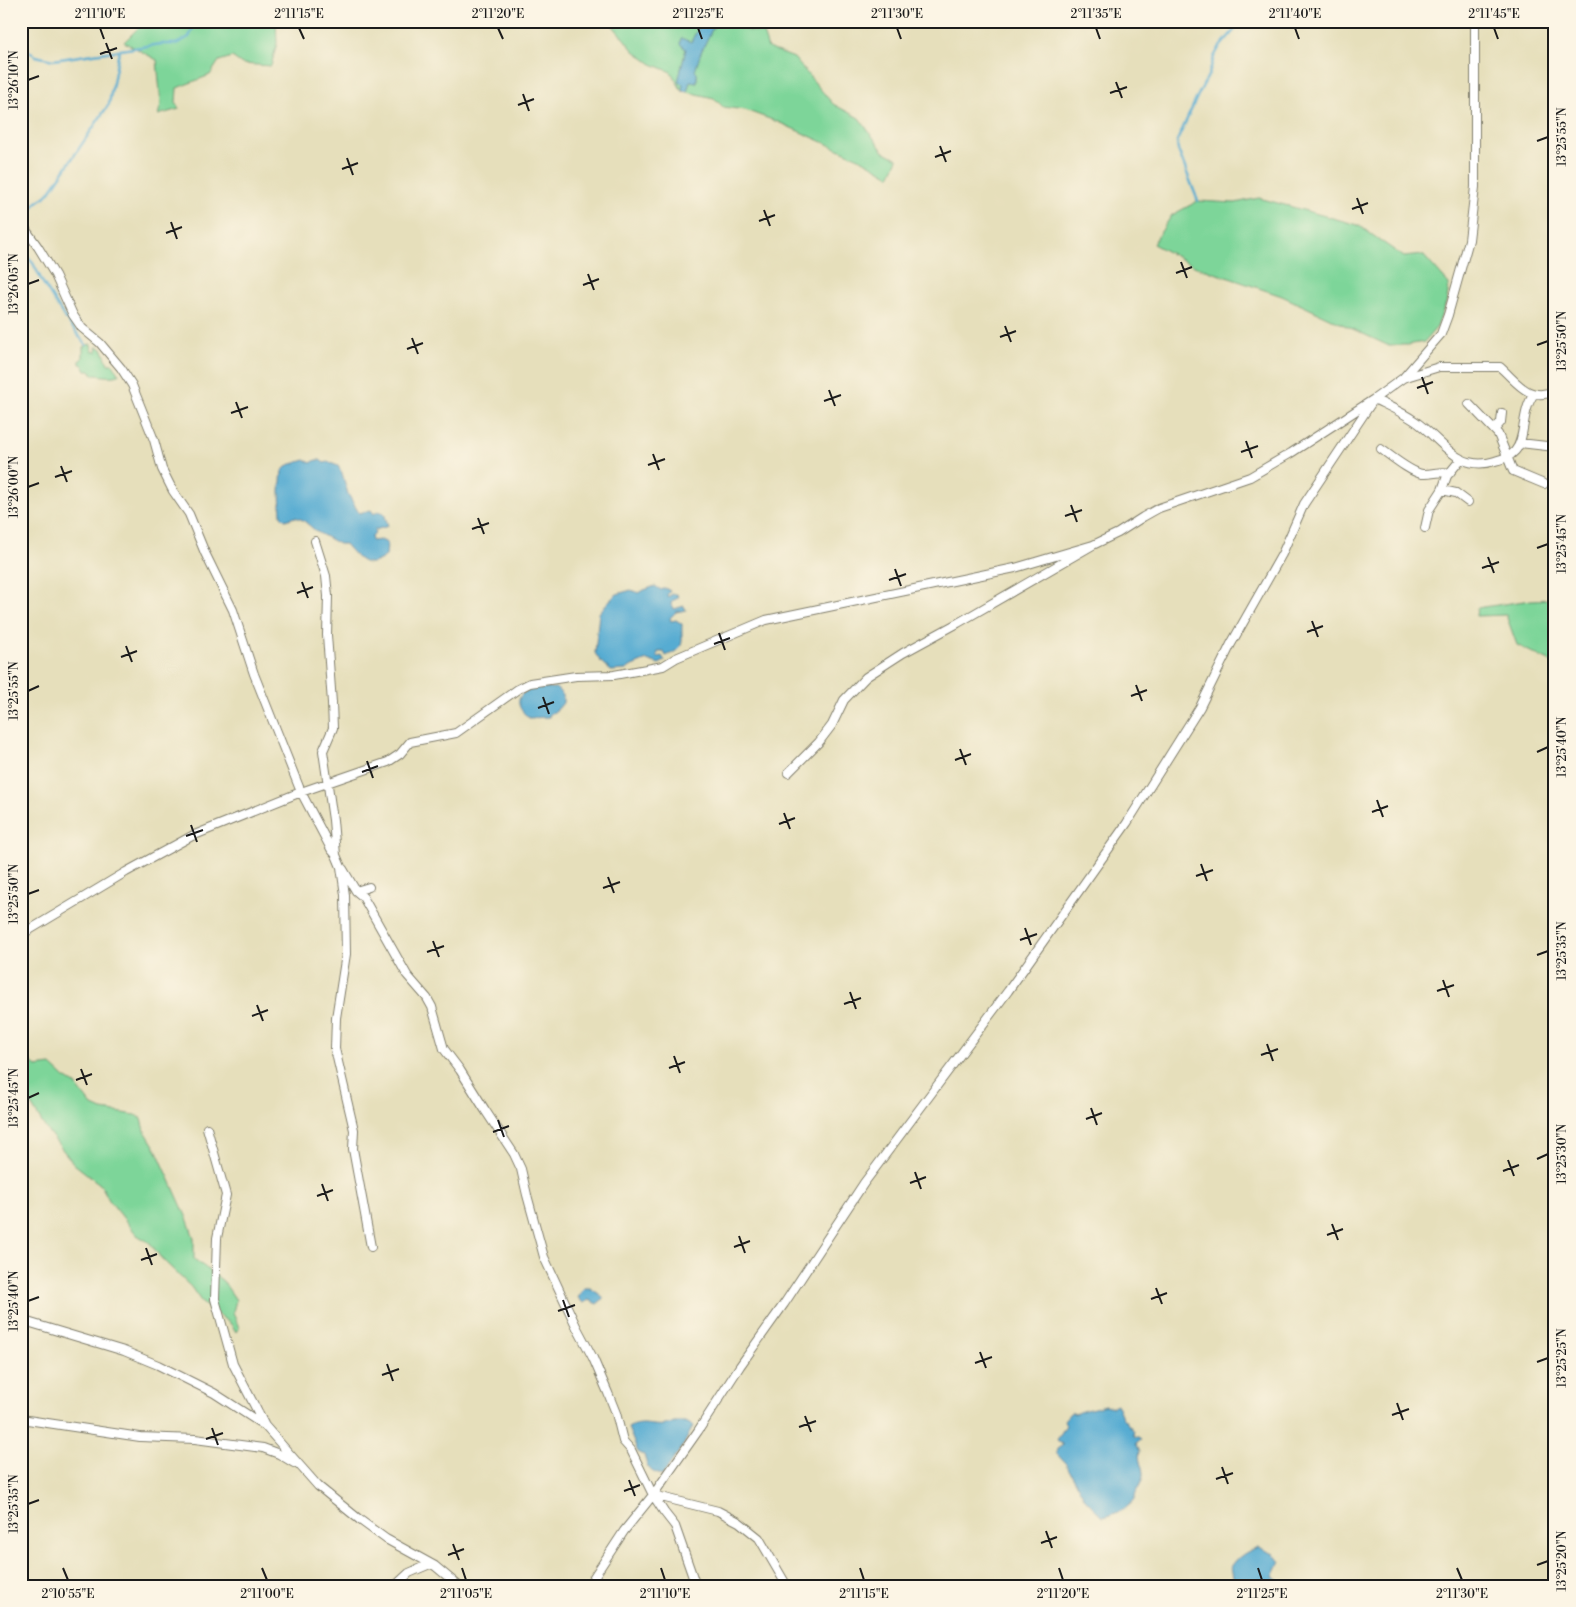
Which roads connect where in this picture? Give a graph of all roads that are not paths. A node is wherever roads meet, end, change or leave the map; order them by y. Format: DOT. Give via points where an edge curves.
graph roads {
  1 [pos="1475,21"];
  2 [pos="21,223"];
  3 [pos="1403,378"];
  4 [pos="1555,391"];
  5 [pos="1534,394"];
  6 [pos="1374,399"];
  7 [pos="1469,404"];
  8 [pos="1502,412"];
  9 [pos="1494,430"];
  10 [pos="1520,442"];
  11 [pos="1554,445"];
  12 [pos="1381,449"];
  13 [pos="1507,457"];
  14 [pos="1461,459"];
  15 [pos="1450,473"];
  16 [pos="1544,484"];
  17 [pos="1442,490"];
  18 [pos="1468,502"];
  19 [pos="1425,528"];
  20 [pos="315,541"];
  21 [pos="1093,545"];
  22 [pos="788,773"];
  23 [pos="328,783"];
  24 [pos="301,792"];
  25 [pos="336,855"];
  26 [pos="341,867"];
  27 [pos="369,887"];
  28 [pos="356,892"];
  29 [pos="21,935"];
  30 [pos="207,1128"];
  31 [pos="371,1247"];
  32 [pos="21,1320"];
  33 [pos="21,1419"];
  34 [pos="265,1426"];
  35 [pos="300,1467"];
  36 [pos="653,1494"];
  37 [pos="430,1564"];
  38 [pos="395,1586"];
  39 [pos="459,1586"];
  40 [pos="588,1586"];
  41 [pos="696,1586"];
  42 [pos="787,1586"];
  1 -- 3 [label="street" via="1475,187 1469,240 1441,334"];
  2 -- 24 [label="street" via="55,275 73,315 132,384 162,469 189,514 233,610 254,674"];
  3 -- 5 [label="street" via="1439,367 1500,367 1525,391"];
  3 -- 6 [label="street"];
  4 -- 5 [label="street"];
  5 -- 10 [label="street" via="1528,403"];
  6 -- 14 [label="street" via="1415,421"];
  6 -- 21 [label="street" via="1250,477 1159,508 1118,534"];
  6 -- 36 [label="street" via="1304,504 1282,554 1200,707 1127,824 1008,991 864,1182"];
  7 -- 9 [label="street"];
  8 -- 9 [label="street" via="1501,422"];
  9 -- 13 [label="street"];
  10 -- 11 [label="street"];
  10 -- 13 [label="street"];
  12 -- 15 [label="street" via="1420,474"];
  13 -- 14 [label="street" via="1482,465"];
  13 -- 16 [label="street" via="1513,471"];
  14 -- 15 [label="street"];
  15 -- 17 [label="street"];
  17 -- 18 [label="street" via="1456,493"];
  17 -- 19 [label="street" via="1429,510"];
  20 -- 23 [label="street" via="326,576 328,596 326,635 333,728 323,752"];
  21 -- 22 [label="street" via="866,677 844,700 832,726"];
  21 -- 23 [label="street" via="1015,568 766,620 663,666 614,675 576,676 530,683 456,733 410,742 388,762"];
  23 -- 24 [label="street"];
  23 -- 25 [label="street"];
  24 -- 25 [label="street"];
  24 -- 29 [label="street" via="192,836"];
  25 -- 26 [label="street"];
  26 -- 28 [label="street"];
  26 -- 31 [label="street" via="346,954 336,1018 335,1049 354,1130 353,1150"];
  27 -- 28 [label="street"];
  28 -- 36 [label="street" via="363,897 407,975 427,998 444,1049 514,1154 521,1169 544,1257 594,1358 616,1413 623,1441 631,1450"];
  30 -- 34 [label="street" via="226,1195 217,1238 215,1299 234,1364"];
  32 -- 34 [label="street" via="124,1351 158,1365 214,1393"];
  33 -- 35 [label="street" via="140,1437 195,1439 263,1448"];
  34 -- 35 [label="street"];
  35 -- 37 [label="street" via="360,1520"];
  36 -- 40 [label="street"];
  36 -- 41 [label="street" via="675,1526"];
  36 -- 42 [label="street" via="718,1511 739,1522 759,1538"];
  37 -- 38 [label="street" via="409,1573"];
  37 -- 39 [label="street"];
}
